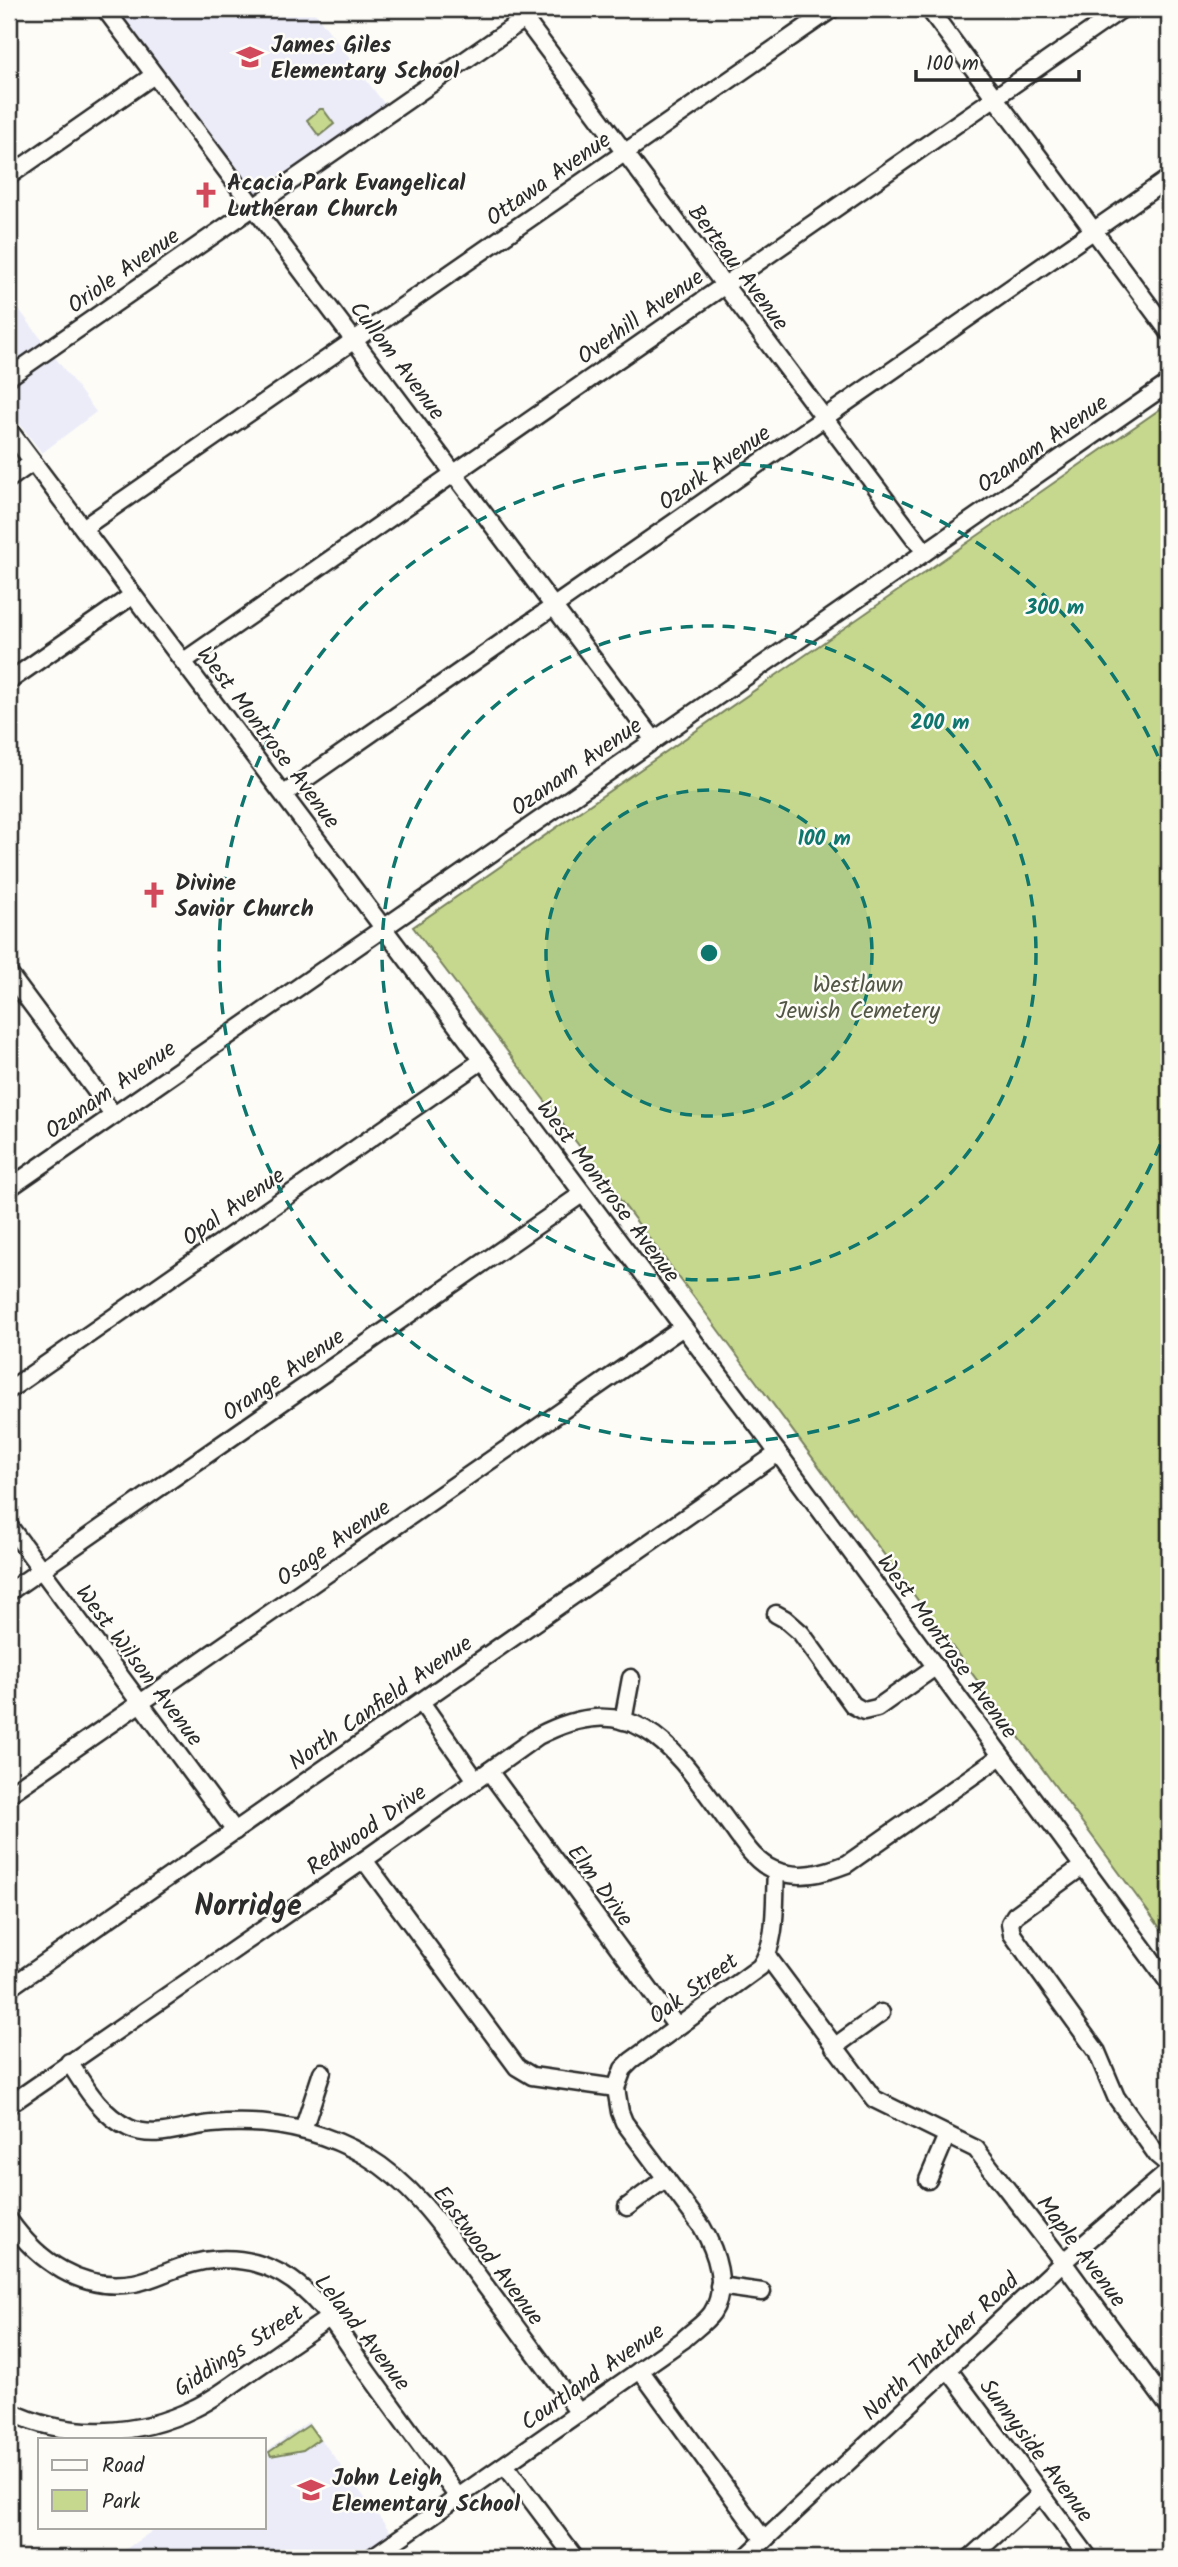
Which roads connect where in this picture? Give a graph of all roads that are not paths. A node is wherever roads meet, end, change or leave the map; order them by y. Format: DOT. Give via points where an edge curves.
graph roads {
  1 [pos="105,9"];
  2 [pos="539,9"];
  3 [pos="832,9"];
  4 [pos="929,9"];
  5 [pos="1122,9"];
  6 [pos="520,14"];
  7 [pos="155,75"];
  8 [pos="995,97"];
  9 [pos="624,153"];
  10 [pos="9,176"];
  11 [pos="1169,178"];
  12 [pos="254,207"];
  13 [pos="1094,231"];
  14 [pos="724,285"];
  15 [pos="1169,332"];
  16 [pos="354,340"];
  17 [pos="9,377"];
  18 [pos="1169,383"];
  19 [pos="824,418"];
  20 [pos="9,429"];
  21 [pos="33,462"];
  22 [pos="454,473"];
  23 [pos="9,479"];
  24 [pos="83,528"];
  25 [pos="925,552"];
  26 [pos="133,595"];
  27 [pos="554,606"];
  28 [pos="184,661"];
  29 [pos="9,681"];
  30 [pos="654,740"];
  31 [pos="284,794"];
  32 [pos="384,926"];
  33 [pos="9,974"];
  34 [pos="483,1060"];
  35 [pos="113,1114"];
  36 [pos="9,1188"];
  37 [pos="582,1194"];
  38 [pos="683,1327"];
  39 [pos="9,1390"];
  40 [pos="778,1453"];
  41 [pos="9,1526"];
  42 [pos="41,1569"];
  43 [pos="9,1592"];
  44 [pos="776,1614"];
  45 [pos="935,1667"];
  46 [pos="631,1678"];
  47 [pos="421,1702"];
  48 [pos="141,1703"];
  49 [pos="623,1721"];
  50 [pos="1001,1756"];
  51 [pos="482,1775"];
  52 [pos="9,1794"];
  53 [pos="235,1831"];
  54 [pos="364,1860"];
  55 [pos="1083,1866"];
  56 [pos="776,1871"];
  57 [pos="768,1957"];
  58 [pos="1169,1983"];
  59 [pos="9,1988"];
  60 [pos="881,2013"];
  61 [pos="677,2027"];
  62 [pos="834,2047"];
  63 [pos="69,2062"];
  64 [pos="322,2071"];
  65 [pos="616,2088"];
  66 [pos="9,2105"];
  67 [pos="303,2130"];
  68 [pos="947,2135"];
  69 [pos="1169,2165"];
  70 [pos="1169,2171"];
  71 [pos="666,2178"];
  72 [pos="928,2180"];
  73 [pos="627,2207"];
  74 [pos="9,2220"];
  75 [pos="1063,2262"];
  76 [pos="719,2287"];
  77 [pos="762,2292"];
  78 [pos="328,2318"];
  79 [pos="948,2369"];
  80 [pos="640,2370"];
  81 [pos="1169,2407"];
  82 [pos="9,2411"];
  83 [pos="579,2413"];
  84 [pos="505,2465"];
  85 [pos="1041,2494"];
  86 [pos="458,2497"];
  87 [pos="764,2540"];
  88 [pos="371,2558"];
  89 [pos="575,2558"];
  90 [pos="746,2558"];
  91 [pos="970,2558"];
  92 [pos="1089,2558"];
  1 -- 7 [label="street, Cullom Avenue"];
  2 -- 6 [label="street, Oriole Avenue"];
  3 -- 9 [label="street, Ottawa Avenue"];
  4 -- 8 [label="street"];
  5 -- 8 [label="street, Overhill Avenue"];
  6 -- 9 [label="street, Berteau Avenue"];
  6 -- 12 [label="street, Oriole Avenue"];
  7 -- 10 [label="street"];
  7 -- 12 [label="street, Cullom Avenue"];
  8 -- 13 [label="street"];
  8 -- 14 [label="street, Overhill Avenue"];
  9 -- 14 [label="street, Berteau Avenue"];
  9 -- 16 [label="street, Ottawa Avenue"];
  11 -- 13 [label="street, Ozark Avenue"];
  12 -- 16 [label="street, Cullom Avenue"];
  12 -- 17 [label="street, Oriole Avenue"];
  13 -- 15 [label="street"];
  13 -- 19 [label="street, Ozark Avenue"];
  14 -- 19 [label="street, Berteau Avenue"];
  14 -- 22 [label="street, Overhill Avenue"];
  16 -- 22 [label="street, Cullom Avenue"];
  16 -- 24 [label="street, Ottawa Avenue"];
  18 -- 25 [label="street, Ozanam Avenue"];
  19 -- 25 [label="street, Berteau Avenue"];
  19 -- 27 [label="street, Ozark Avenue"];
  20 -- 21 [label="street, West Montrose Avenue"];
  21 -- 23 [label="street"];
  21 -- 24 [label="street, West Montrose Avenue"];
  22 -- 27 [label="street, Cullom Avenue"];
  22 -- 28 [label="street, Overhill Avenue"];
  24 -- 26 [label="street, West Montrose Avenue"];
  25 -- 30 [label="street, Ozanam Avenue"];
  26 -- 28 [label="street, West Montrose Avenue"];
  26 -- 29 [label="street"];
  27 -- 30 [label="street, Cullom Avenue"];
  27 -- 31 [label="street, Ozark Avenue"];
  28 -- 31 [label="street, West Montrose Avenue"];
  30 -- 32 [label="street, Ozanam Avenue"];
  31 -- 32 [label="street, West Montrose Avenue"];
  32 -- 34 [label="street, West Montrose Avenue"];
  32 -- 35 [label="street, Ozanam Avenue"];
  33 -- 35 [label="street"];
  34 -- 37 [label="street, West Montrose Avenue"];
  34 -- 39 [label="street, Opal Avenue"];
  35 -- 36 [label="street, Ozanam Avenue"];
  37 -- 38 [label="street, West Montrose Avenue"];
  37 -- 42 [label="street, Orange Avenue"];
  38 -- 40 [label="street, West Montrose Avenue"];
  38 -- 48 [label="street, Osage Avenue"];
  40 -- 45 [label="street, West Montrose Avenue"];
  40 -- 47 [label="street, North Canfield Avenue"];
  41 -- 42 [label="street, West Wilson Avenue"];
  42 -- 43 [label="street, Orange Avenue"];
  42 -- 48 [label="street, West Wilson Avenue"];
  44 -- 45 [label="street" via="801,1633 853,1705 864,1712 877,1708"];
  45 -- 50 [label="street, West Montrose Avenue"];
  46 -- 49 [label="street"];
  47 -- 51 [label="street, Elm Drive"];
  47 -- 53 [label="street, North Canfield Avenue"];
  48 -- 52 [label="street, Osage Avenue"];
  48 -- 53 [label="street, West Wilson Avenue"];
  49 -- 51 [label="street, Redwood Drive" via="565,1722"];
  49 -- 56 [label="street, Redwood Drive" via="667,1744 749,1850"];
  50 -- 55 [label="street, West Montrose Avenue"];
  50 -- 56 [label="street" via="847,1864 810,1875"];
  51 -- 54 [label="street, Redwood Drive"];
  51 -- 61 [label="street, Elm Drive"];
  53 -- 59 [label="street, North Canfield Avenue"];
  54 -- 63 [label="street, Redwood Drive"];
  54 -- 65 [label="street" via="517,2067 532,2076"];
  55 -- 58 [label="street, West Montrose Avenue"];
  55 -- 69 [label="street" via="1020,1910 1010,1923 1014,1940 1097,2052 1116,2097"];
  56 -- 57 [label="street, Oak Street"];
  57 -- 61 [label="street, Oak Street" via="748,1978"];
  57 -- 62 [label="street, Maple Avenue"];
  60 -- 62 [label="street"];
  61 -- 65 [label="street, Oak Street" via="631,2061"];
  62 -- 68 [label="street, Maple Avenue" via="874,2099"];
  63 -- 66 [label="street, Redwood Drive"];
  63 -- 67 [label="street, Eastwood Avenue" via="102,2108 141,2133 236,2122"];
  64 -- 67 [label="street"];
  65 -- 71 [label="street" via="624,2122"];
  67 -- 83 [label="street, Eastwood Avenue" via="366,2157 424,2204"];
  68 -- 72 [label="street"];
  68 -- 75 [label="street, Maple Avenue" via="976,2149"];
  70 -- 75 [label="street, North Thatcher Road"];
  71 -- 73 [label="street"];
  71 -- 76 [label="street" via="711,2243"];
  74 -- 78 [label="street, Leland Avenue" via="37,2255 82,2278 133,2283 195,2263 244,2260 294,2282"];
  75 -- 79 [label="street, North Thatcher Road"];
  75 -- 81 [label="street, Maple Avenue"];
  76 -- 77 [label="street"];
  76 -- 80 [label="street, Courtland Avenue" via="711,2313 683,2340"];
  78 -- 82 [label="street, Giddings Street" via="179,2416 130,2429 77,2431"];
  78 -- 86 [label="street, Leland Avenue"];
  79 -- 85 [label="street, Sunnyside Avenue"];
  79 -- 87 [label="street, North Thatcher Road"];
  80 -- 83 [label="street, Courtland Avenue"];
  80 -- 87 [label="street"];
  83 -- 84 [label="street, Courtland Avenue"];
  84 -- 86 [label="street, Courtland Avenue"];
  84 -- 89 [label="street"];
  85 -- 91 [label="street"];
  85 -- 92 [label="street, Sunnyside Avenue"];
  86 -- 88 [label="street, Courtland Avenue"];
  87 -- 90 [label="street, North Thatcher Road"];
}
